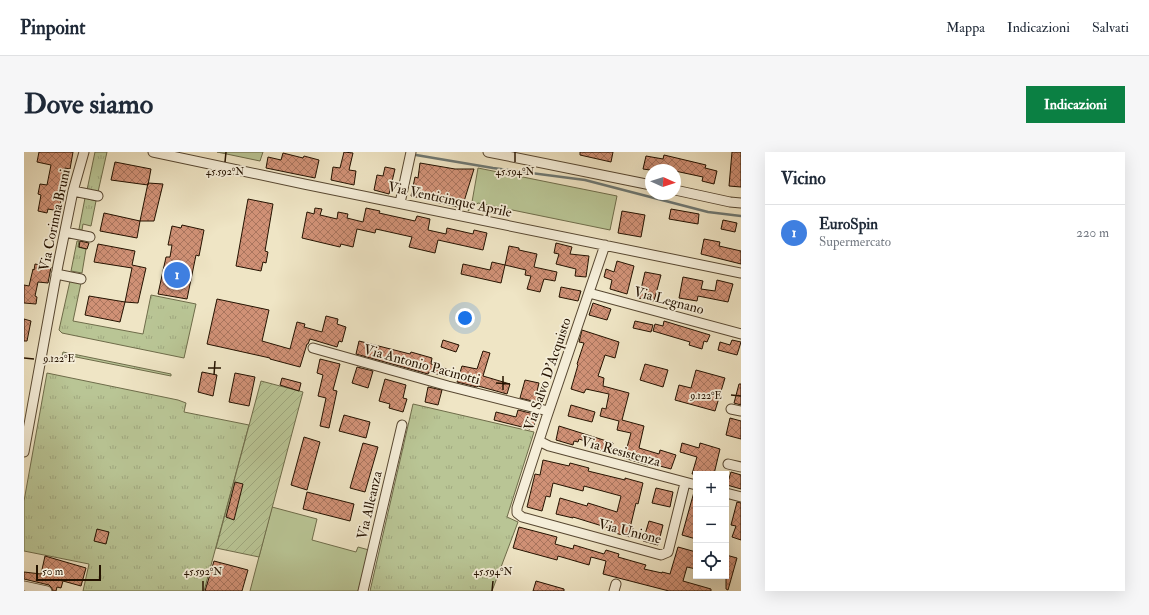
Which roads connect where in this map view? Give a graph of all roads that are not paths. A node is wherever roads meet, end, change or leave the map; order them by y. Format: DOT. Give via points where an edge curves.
graph roads {
  1 [pos="153,152"];
  2 [pos="488,152"];
  3 [pos="83,154"];
  4 [pos="410,155"];
  5 [pos="645,184"];
  6 [pos="73,191"];
  7 [pos="681,191"];
  8 [pos="98,196"];
  9 [pos="400,203"];
  10 [pos="741,203"];
  11 [pos="65,232"];
  12 [pos="90,237"];
  13 [pos="605,245"];
  14 [pos="741,273"];
  15 [pos="56,274"];
  16 [pos="81,279"];
  17 [pos="589,293"];
  18 [pos="741,334"];
  19 [pos="313,348"];
  20 [pos="731,409"];
  21 [pos="548,411"];
  22 [pos="741,411"];
  23 [pos="402,425"];
  24 [pos="539,441"];
  25 [pos="24,452"];
  26 [pos="728,464"];
  27 [pos="741,467"];
  28 [pos="685,483"];
  29 [pos="693,484"];
  30 [pos="729,494"];
  31 [pos="741,497"];
  32 [pos="517,513"];
  33 [pos="24,586"];
  34 [pos="47,591"];
  35 [pos="363,591"];
  1 -- 9 [label="street, Via Venticinque Aprile"];
  2 -- 5 [label="street"];
  3 -- 6 [label="street, Via Corinna Bruni"];
  4 -- 9 [label="street"];
  6 -- 8 [label="street"];
  6 -- 11 [label="street, Via Corinna Bruni"];
  7 -- 10 [label="street"];
  9 -- 13 [label="street, Via Venticinque Aprile"];
  11 -- 12 [label="street"];
  11 -- 15 [label="street, Via Corinna Bruni"];
  13 -- 14 [label="street, Via Venticinque Aprile"];
  13 -- 17 [label="street, Via Salvo D'Acquisto"];
  15 -- 16 [label="street"];
  15 -- 25 [label="street, Via Corinna Bruni"];
  17 -- 18 [label="street, Via Legnano"];
  17 -- 21 [label="street, Via Salvo D'Acquisto"];
  19 -- 21 [label="street, Via Antonio Pacinotti"];
  20 -- 22 [label="street"];
  21 -- 24 [label="street, Via Salvo D'Acquisto"];
  23 -- 35 [label="street, Via Alleanza"];
  24 -- 28 [label="street, Via Resistenza" via="549,446"];
  24 -- 32 [label="street, Via Salvo D'Acquisto"];
  26 -- 27 [label="street"];
  28 -- 29 [label="street, Via Resistenza"];
  28 -- 32 [label="street, Via Unione" via="668,552 661,556 522,517"];
  30 -- 31 [label="street"];
  33 -- 34 [label="street"];
}
